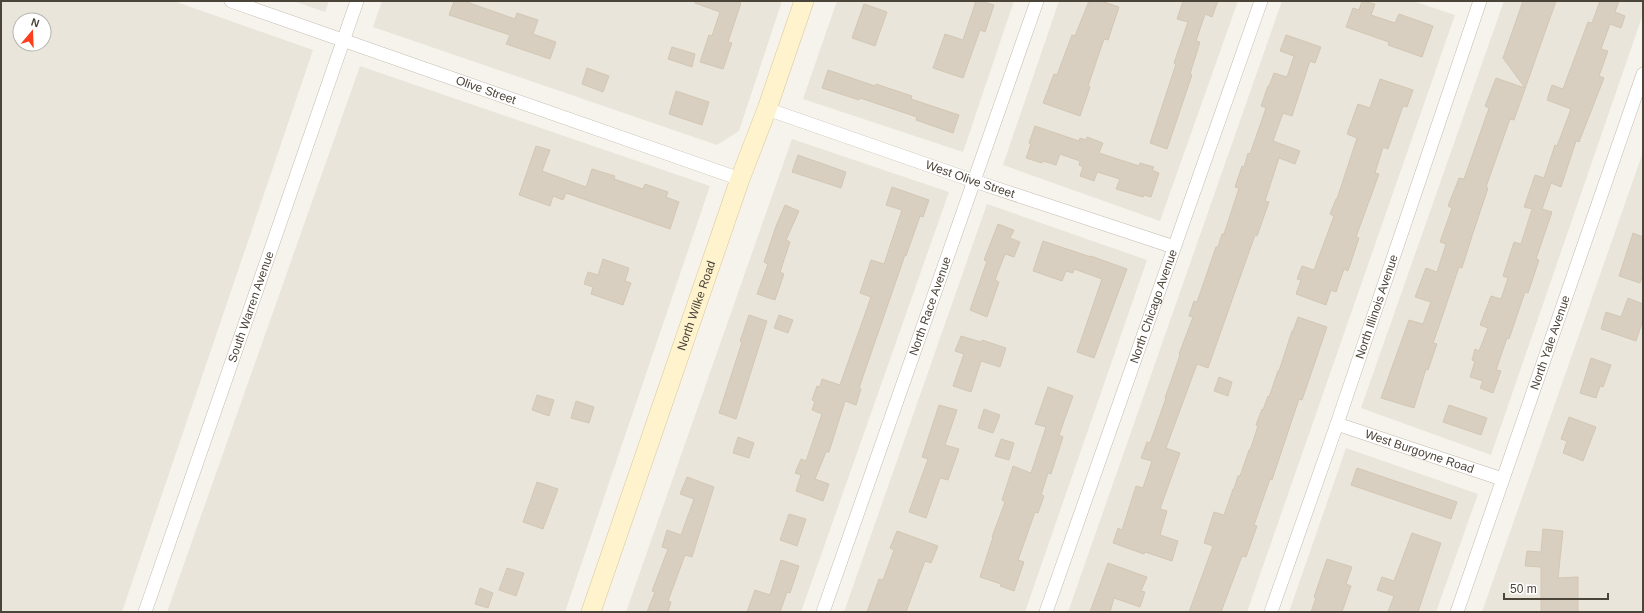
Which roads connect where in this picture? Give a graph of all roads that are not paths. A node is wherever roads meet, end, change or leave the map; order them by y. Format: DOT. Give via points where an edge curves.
graph roads {
  1 [pos="231,1"];
  2 [pos="357,1"];
  3 [pos="804,1"];
  4 [pos="1037,1"];
  5 [pos="1261,1"];
  6 [pos="1477,2"];
  7 [pos="344,40"];
  8 [pos="1643,74"];
  9 [pos="767,109"];
  10 [pos="740,179"];
  11 [pos="974,181"];
  12 [pos="1174,247"];
  13 [pos="1337,424"];
  14 [pos="1502,478"];
  15 [pos="145,612"];
  16 [pos="591,612"];
  17 [pos="824,612"];
  18 [pos="1046,612"];
  19 [pos="1271,612"];
  20 [pos="1456,612"];
  1 -- 7 [label="street, Olive Street"];
  2 -- 7 [label="street, South Warren Avenue"];
  3 -- 9 [label="street, North Wilke Road"];
  4 -- 11 [label="street, North Race Avenue"];
  5 -- 12 [label="street, North Chicago Avenue"];
  6 -- 13 [label="street, North Illinois Avenue"];
  7 -- 10 [label="street, Olive Street"];
  7 -- 15 [label="street, South Warren Avenue"];
  8 -- 14 [label="street, North Yale Avenue"];
  9 -- 10 [label="street, North Wilke Road"];
  9 -- 11 [label="street, West Olive Street"];
  10 -- 16 [label="street, North Wilke Road"];
  11 -- 12 [label="street, West Olive Street"];
  11 -- 17 [label="street, North Race Avenue"];
  12 -- 18 [label="street, North Chicago Avenue"];
  13 -- 14 [label="street, West Burgoyne Road"];
  13 -- 19 [label="street, North Illinois Avenue"];
  14 -- 20 [label="street, North Yale Avenue"];
}
